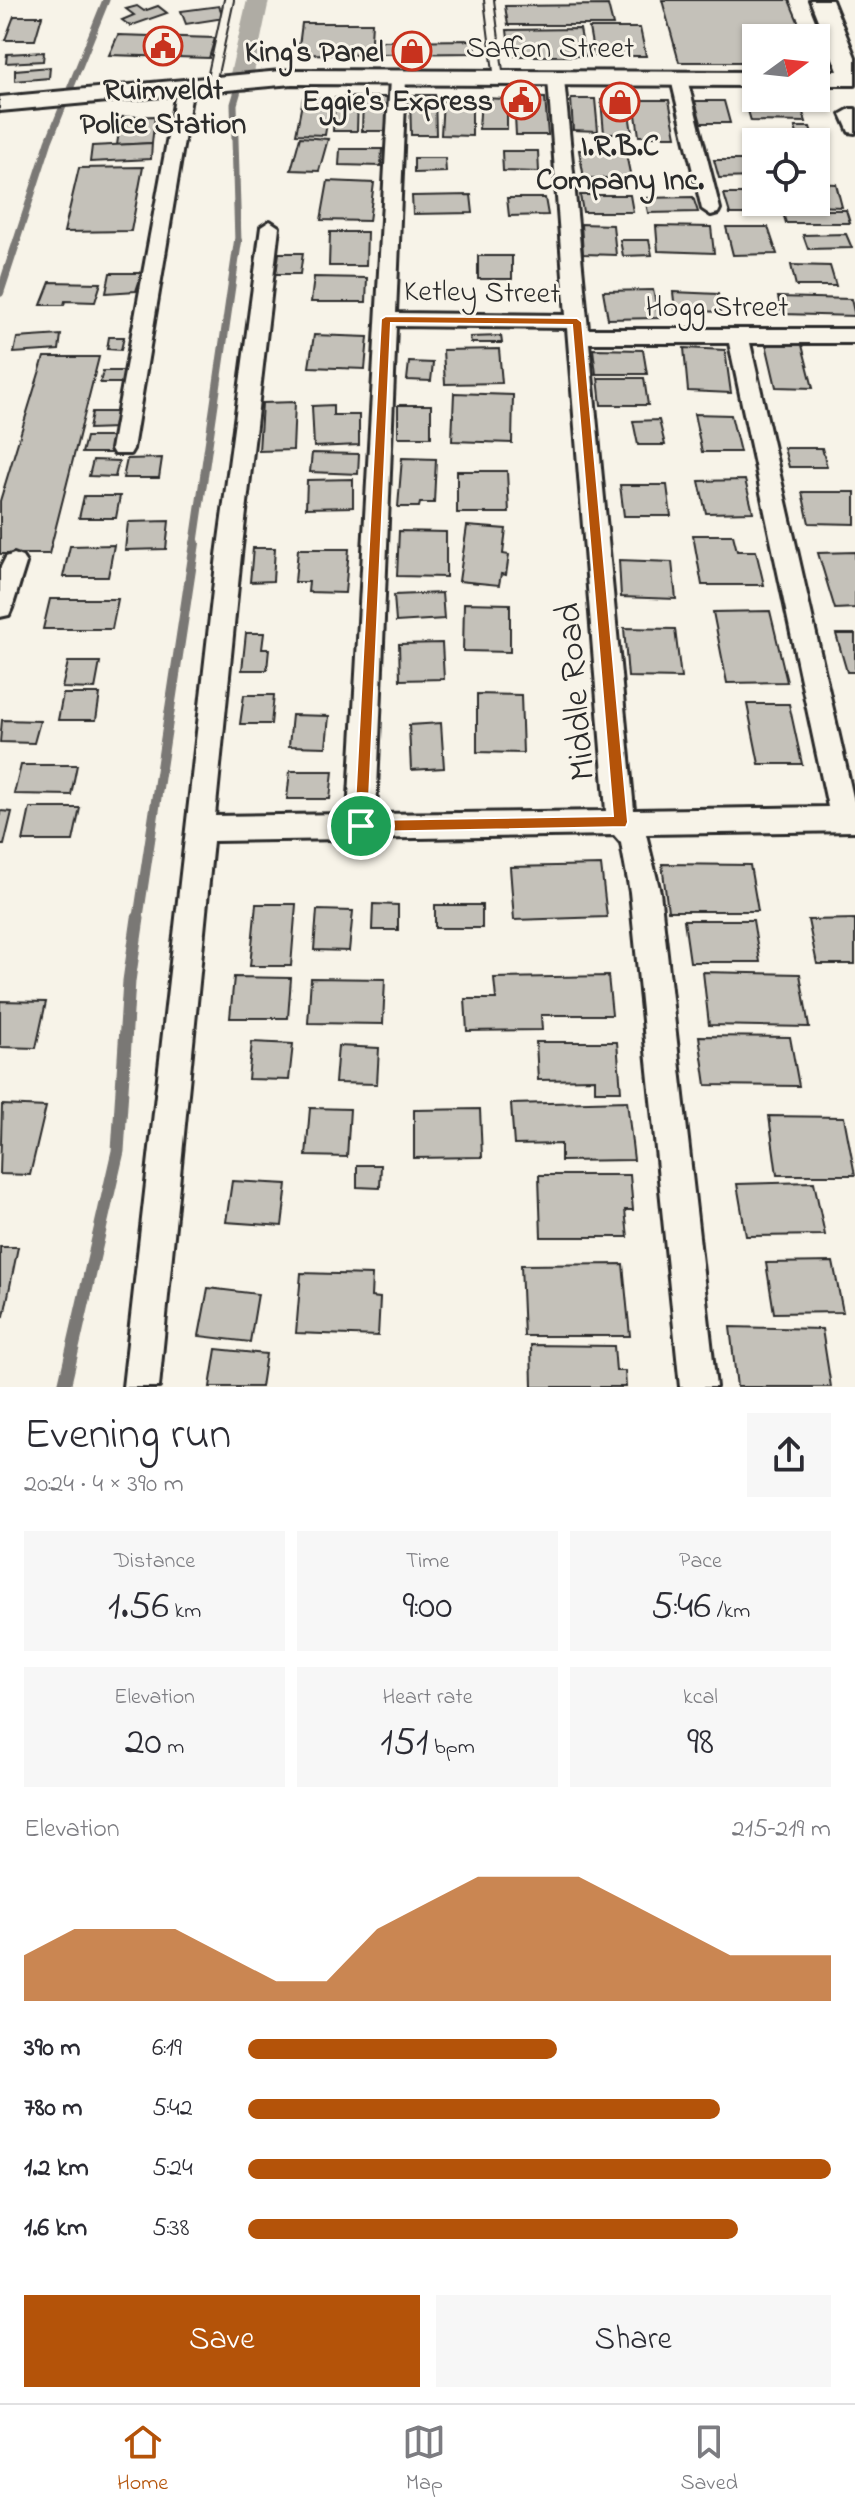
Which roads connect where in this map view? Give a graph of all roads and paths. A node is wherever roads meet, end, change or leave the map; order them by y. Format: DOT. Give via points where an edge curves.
graph roads {
  1 [pos="229,0"];
  2 [pos="489,0"];
  3 [pos="821,0"];
  4 [pos="830,78"];
  5 [pos="854,78"];
  6 [pos="398,79"];
  7 [pos="499,79"];
  8 [pos="556,79"];
  9 [pos="679,79"];
  10 [pos="742,79"];
  11 [pos="212,89"];
  12 [pos="183,98"];
  13 [pos="0,104"];
  14 [pos="855,114"];
  15 [pos="0,118"];
  16 [pos="855,128"];
  17 [pos="711,209"];
  18 [pos="270,227"];
  19 [pos="386,319"];
  20 [pos="578,329"];
  21 [pos="738,336"];
  22 [pos="855,336"];
  23 [pos="122,449"];
  24 [pos="14,563"];
  25 [pos="0,608"];
  26 [pos="850,819"];
  27 [pos="621,822"];
  28 [pos="361,826"];
  29 [pos="199,829"];
  30 [pos="141,1387"];
  31 [pos="698,1387"];
  1 -- 11 [label="lane"];
  2 -- 7 [label="lane"];
  3 -- 5 [label="main road"];
  4 -- 5 [label="main road"];
  6 -- 7 [label="main road, Saffon Street"];
  6 -- 11 [label="main road, Saffon Street"];
  6 -- 19 [label="street"];
  7 -- 8 [label="main road, Saffon Street"];
  8 -- 9 [label="main road, Saffon Street"];
  8 -- 20 [label="street, Middle Road"];
  9 -- 10 [label="main road, Saffon Street"];
  9 -- 17 [label="street"];
  11 -- 12 [label="main road, Saffon Street"];
  11 -- 13 [label="main road, Saffon Street"];
  12 -- 15 [label="main road, Saffon Street"];
  12 -- 23 [label="street"];
  14 -- 16 [label="street" via="850,114"];
  18 -- 29 [label="street"];
  19 -- 20 [label="street, Ketley Street"];
  19 -- 28 [label="street"];
  20 -- 21 [label="street, Hogg Street"];
  20 -- 27 [label="street, Middle Road"];
  21 -- 22 [label="street, Hogg Street"];
  21 -- 26 [label="street"];
  24 -- 25 [label="street"];
  26 -- 27 [label="street"];
  27 -- 28 [label="street"];
  27 -- 31 [label="street, Middle Road" via="634,839 645,892"];
  28 -- 29 [label="street"];
  29 -- 30 [label="street"];
}
